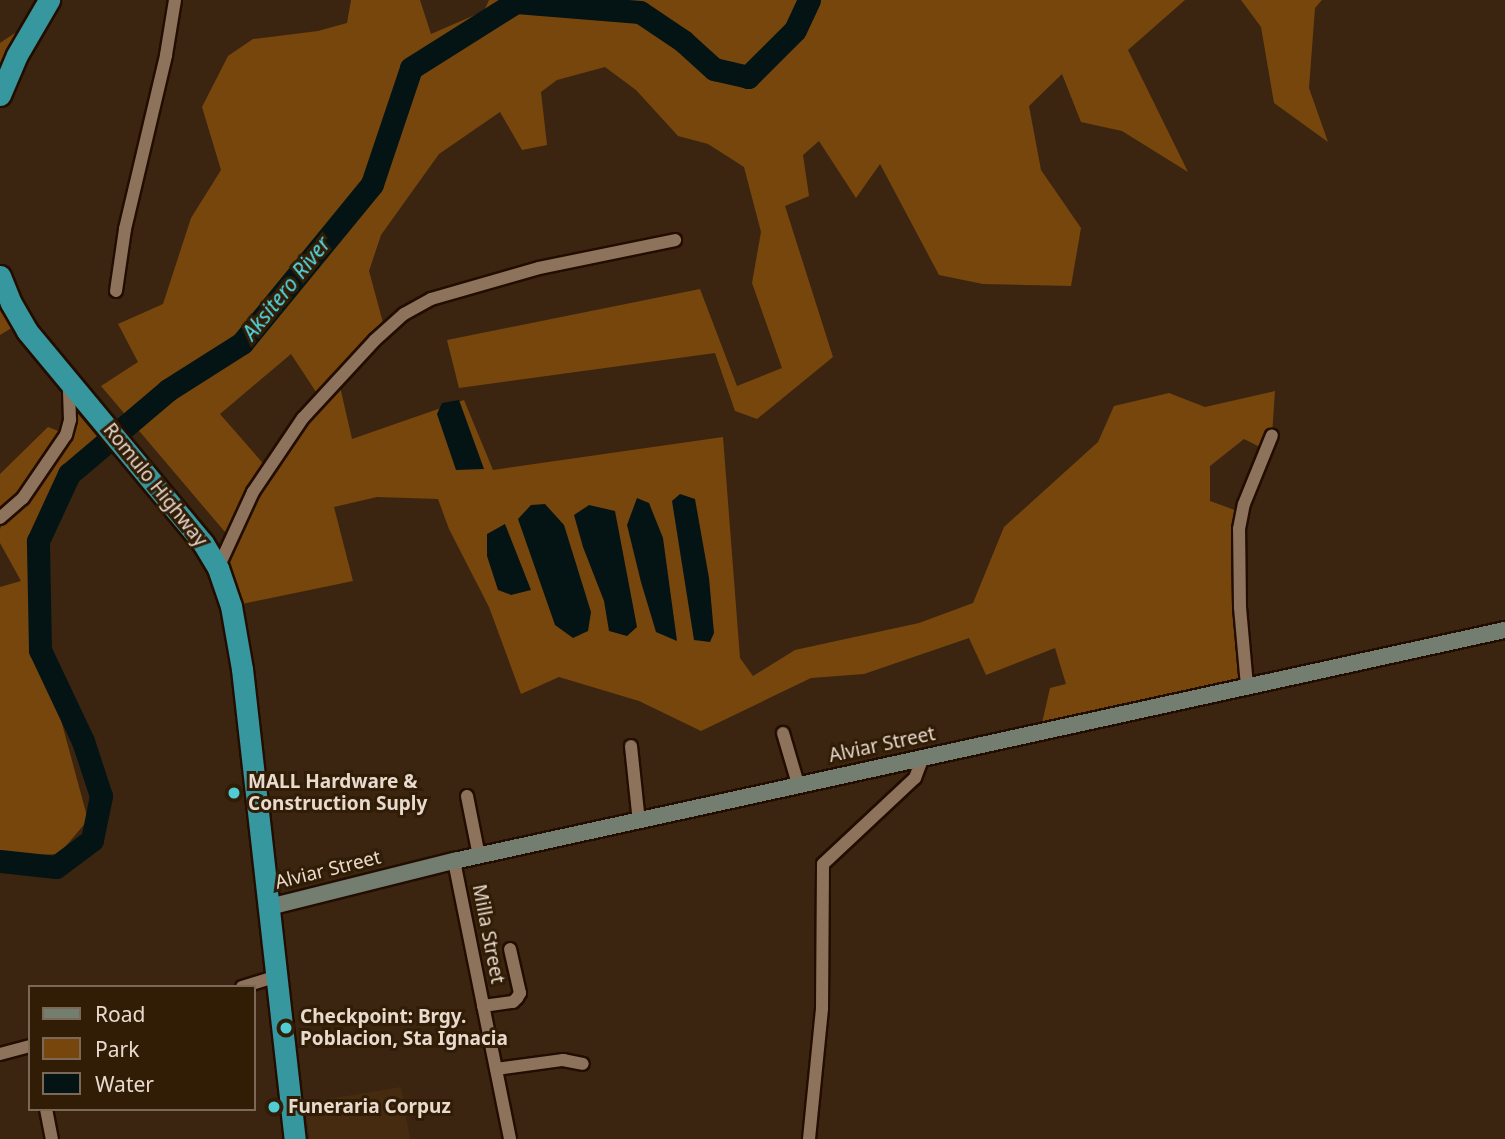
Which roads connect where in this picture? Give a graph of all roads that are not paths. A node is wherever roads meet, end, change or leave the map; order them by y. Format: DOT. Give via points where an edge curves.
graph roads {
  1 [pos="49,0"];
  2 [pos="175,0"];
  3 [pos="0,95"];
  4 [pos="675,240"];
  5 [pos="0,276"];
  6 [pos="116,290"];
  7 [pos="73,385"];
  8 [pos="1272,435"];
  9 [pos="0,519"];
  10 [pos="218,568"];
  11 [pos="1505,630"];
  12 [pos="1247,687"];
  13 [pos="783,733"];
  14 [pos="631,746"];
  15 [pos="923,757"];
  16 [pos="799,784"];
  17 [pos="467,796"];
  18 [pos="639,822"];
  19 [pos="479,856"];
  20 [pos="454,861"];
  21 [pos="269,907"];
  22 [pos="510,948"];
  23 [pos="279,976"];
  24 [pos="249,985"];
  25 [pos="483,1006"];
  26 [pos="28,1047"];
  27 [pos="0,1054"];
  28 [pos="583,1064"];
  29 [pos="496,1069"];
  30 [pos="46,1111"];
  31 [pos="52,1139"];
  32 [pos="295,1139"];
  33 [pos="510,1139"];
  34 [pos="809,1139"];
  1 -- 3 [label="highway"];
  2 -- 6 [label="street"];
  4 -- 10 [label="street" via="539,268 431,299 404,314 303,418 253,492"];
  5 -- 7 [label="highway, Romulo Highway" via="27,331"];
  7 -- 9 [label="street" via="66,435 23,498"];
  7 -- 10 [label="highway, Romulo Highway" via="187,521"];
  8 -- 12 [label="street" via="1244,504 1239,529"];
  10 -- 21 [label="highway, Romulo Highway" via="238,634"];
  11 -- 12 [label="street, Alviar Street"];
  12 -- 15 [label="street, Alviar Street"];
  13 -- 16 [label="street"];
  14 -- 18 [label="street"];
  15 -- 16 [label="street, Alviar Street"];
  15 -- 34 [label="street" via="915,778 823,864 822,1009"];
  16 -- 18 [label="street, Alviar Street"];
  17 -- 19 [label="street"];
  18 -- 19 [label="street, Alviar Street"];
  19 -- 20 [label="street, Alviar Street"];
  20 -- 21 [label="street, Alviar Street"];
  20 -- 25 [label="street, Milla Street"];
  21 -- 23 [label="highway, Romulo Highway"];
  22 -- 25 [label="street" via="520,993 513,1002"];
  23 -- 24 [label="street"];
  23 -- 32 [label="highway, Romulo Highway"];
  25 -- 29 [label="street, Milla Street"];
  26 -- 27 [label="street"];
  28 -- 29 [label="street" via="563,1060"];
  29 -- 33 [label="street, Milla Street"];
  30 -- 31 [label="street"];
}
